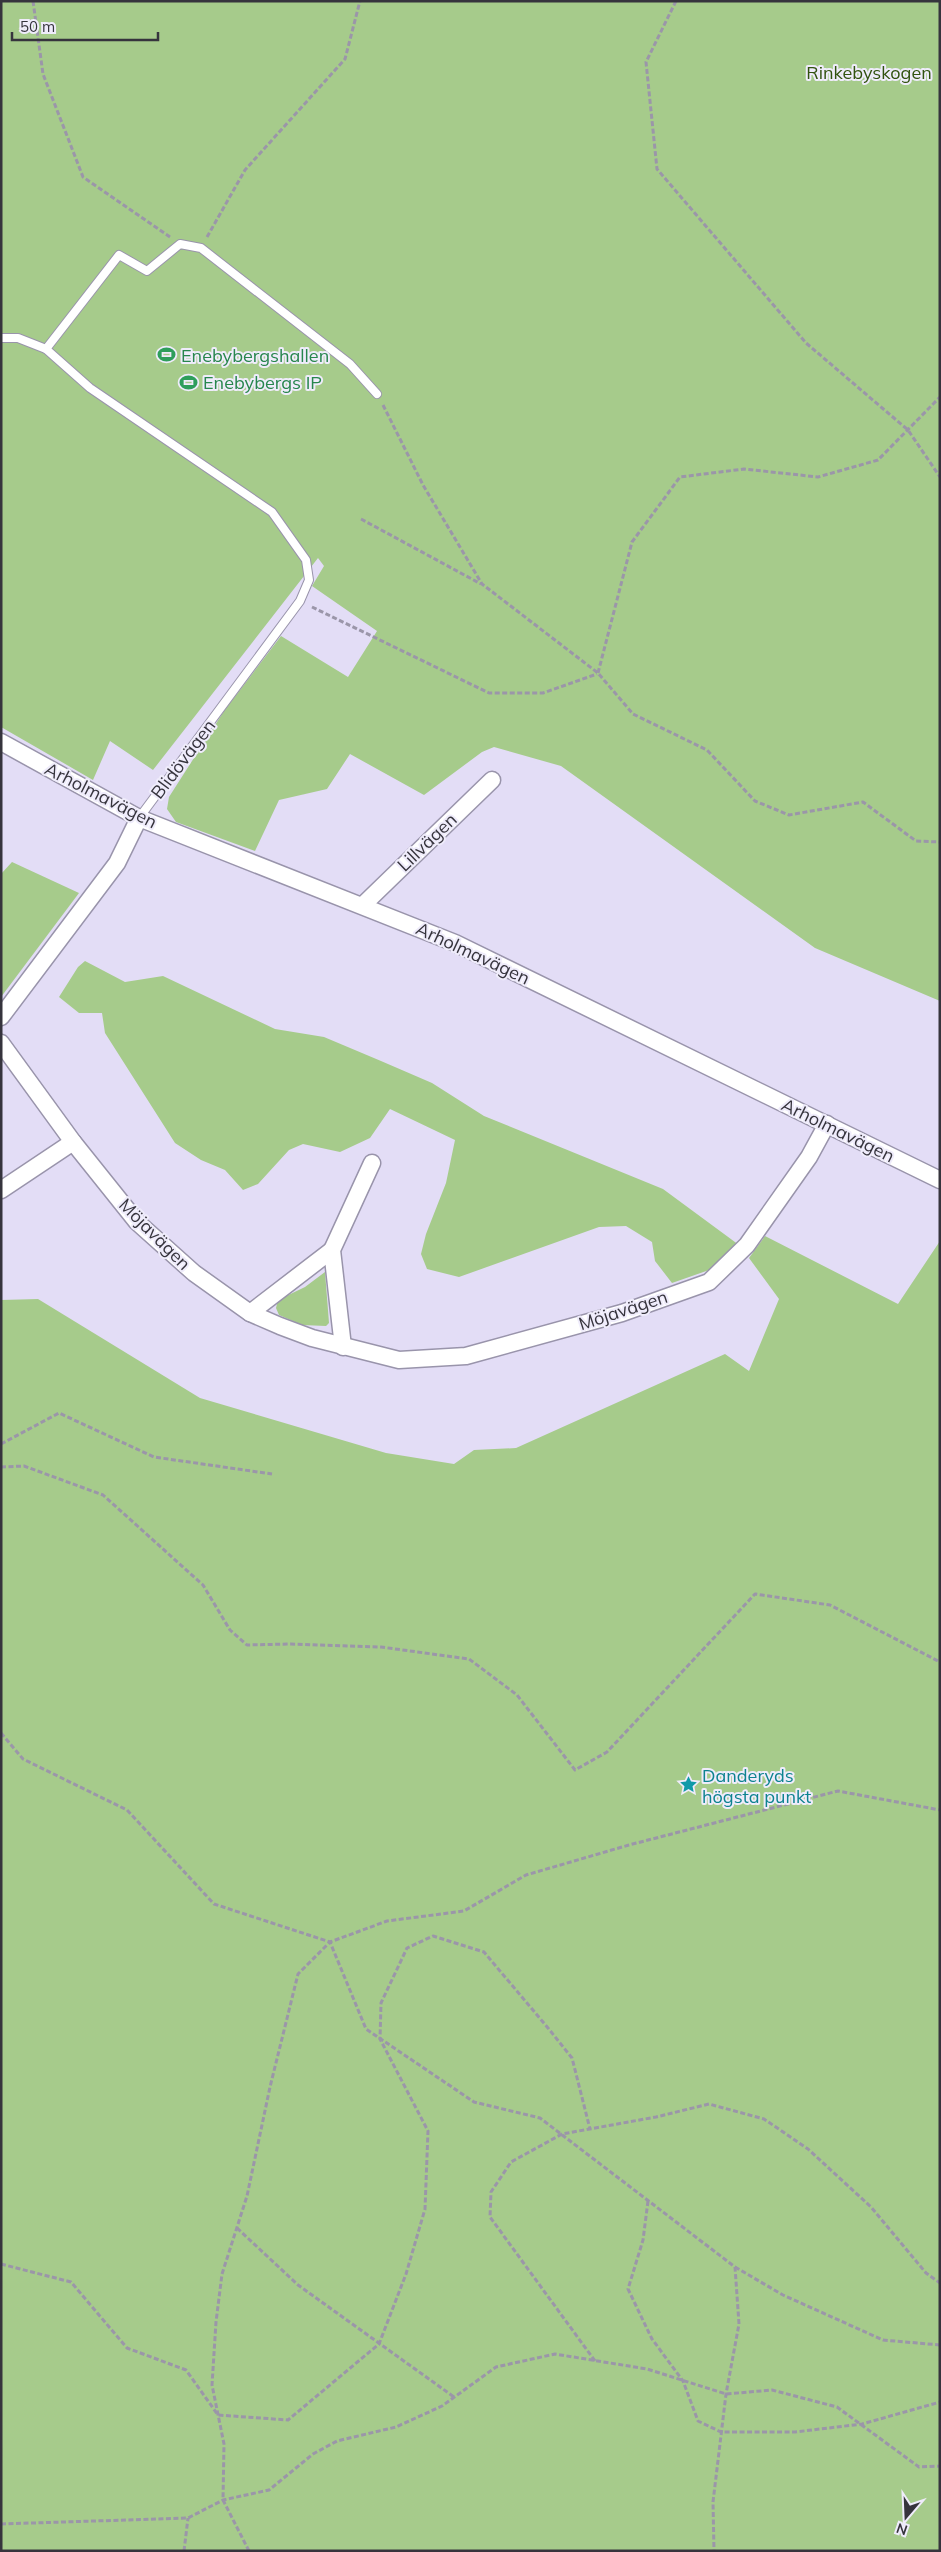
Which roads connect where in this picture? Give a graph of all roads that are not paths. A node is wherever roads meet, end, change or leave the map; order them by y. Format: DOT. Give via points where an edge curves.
graph roads {
  1 [pos="1,338"];
  2 [pos="46,349"];
  3 [pos="377,394"];
  4 [pos="1,742"];
  5 [pos="492,780"];
  6 [pos="139,818"];
  7 [pos="363,905"];
  8 [pos="1,1018"];
  9 [pos="1,1043"];
  10 [pos="827,1124"];
  11 [pos="73,1142"];
  12 [pos="372,1163"];
  13 [pos="940,1180"];
  14 [pos="1,1190"];
  15 [pos="332,1250"];
  16 [pos="250,1313"];
  17 [pos="343,1347"];
  1 -- 2 [label="lane" via="18,338"];
  2 -- 3 [label="lane" via="119,255 147,271 180,244 201,248 350,364"];
  2 -- 6 [label="lane, Blidövägen" via="90,388 272,512 306,560 309,580 300,601"];
  4 -- 6 [label="street, Arholmavägen"];
  5 -- 7 [label="street, Lillvägen"];
  6 -- 7 [label="street, Arholmavägen"];
  6 -- 8 [label="street, Blidövägen" via="117,862"];
  7 -- 10 [label="street, Arholmavägen" via="455,943"];
  9 -- 11 [label="street, Möjavägen"];
  10 -- 13 [label="street, Arholmavägen"];
  10 -- 17 [label="street, Möjavägen" via="809,1157 748,1245 709,1282 622,1313 466,1356 399,1360"];
  11 -- 14 [label="street"];
  11 -- 16 [label="street, Möjavägen" via="137,1222 194,1273"];
  12 -- 15 [label="street"];
  15 -- 16 [label="street"];
  15 -- 17 [label="street"];
  16 -- 17 [label="street, Möjavägen"];
}
